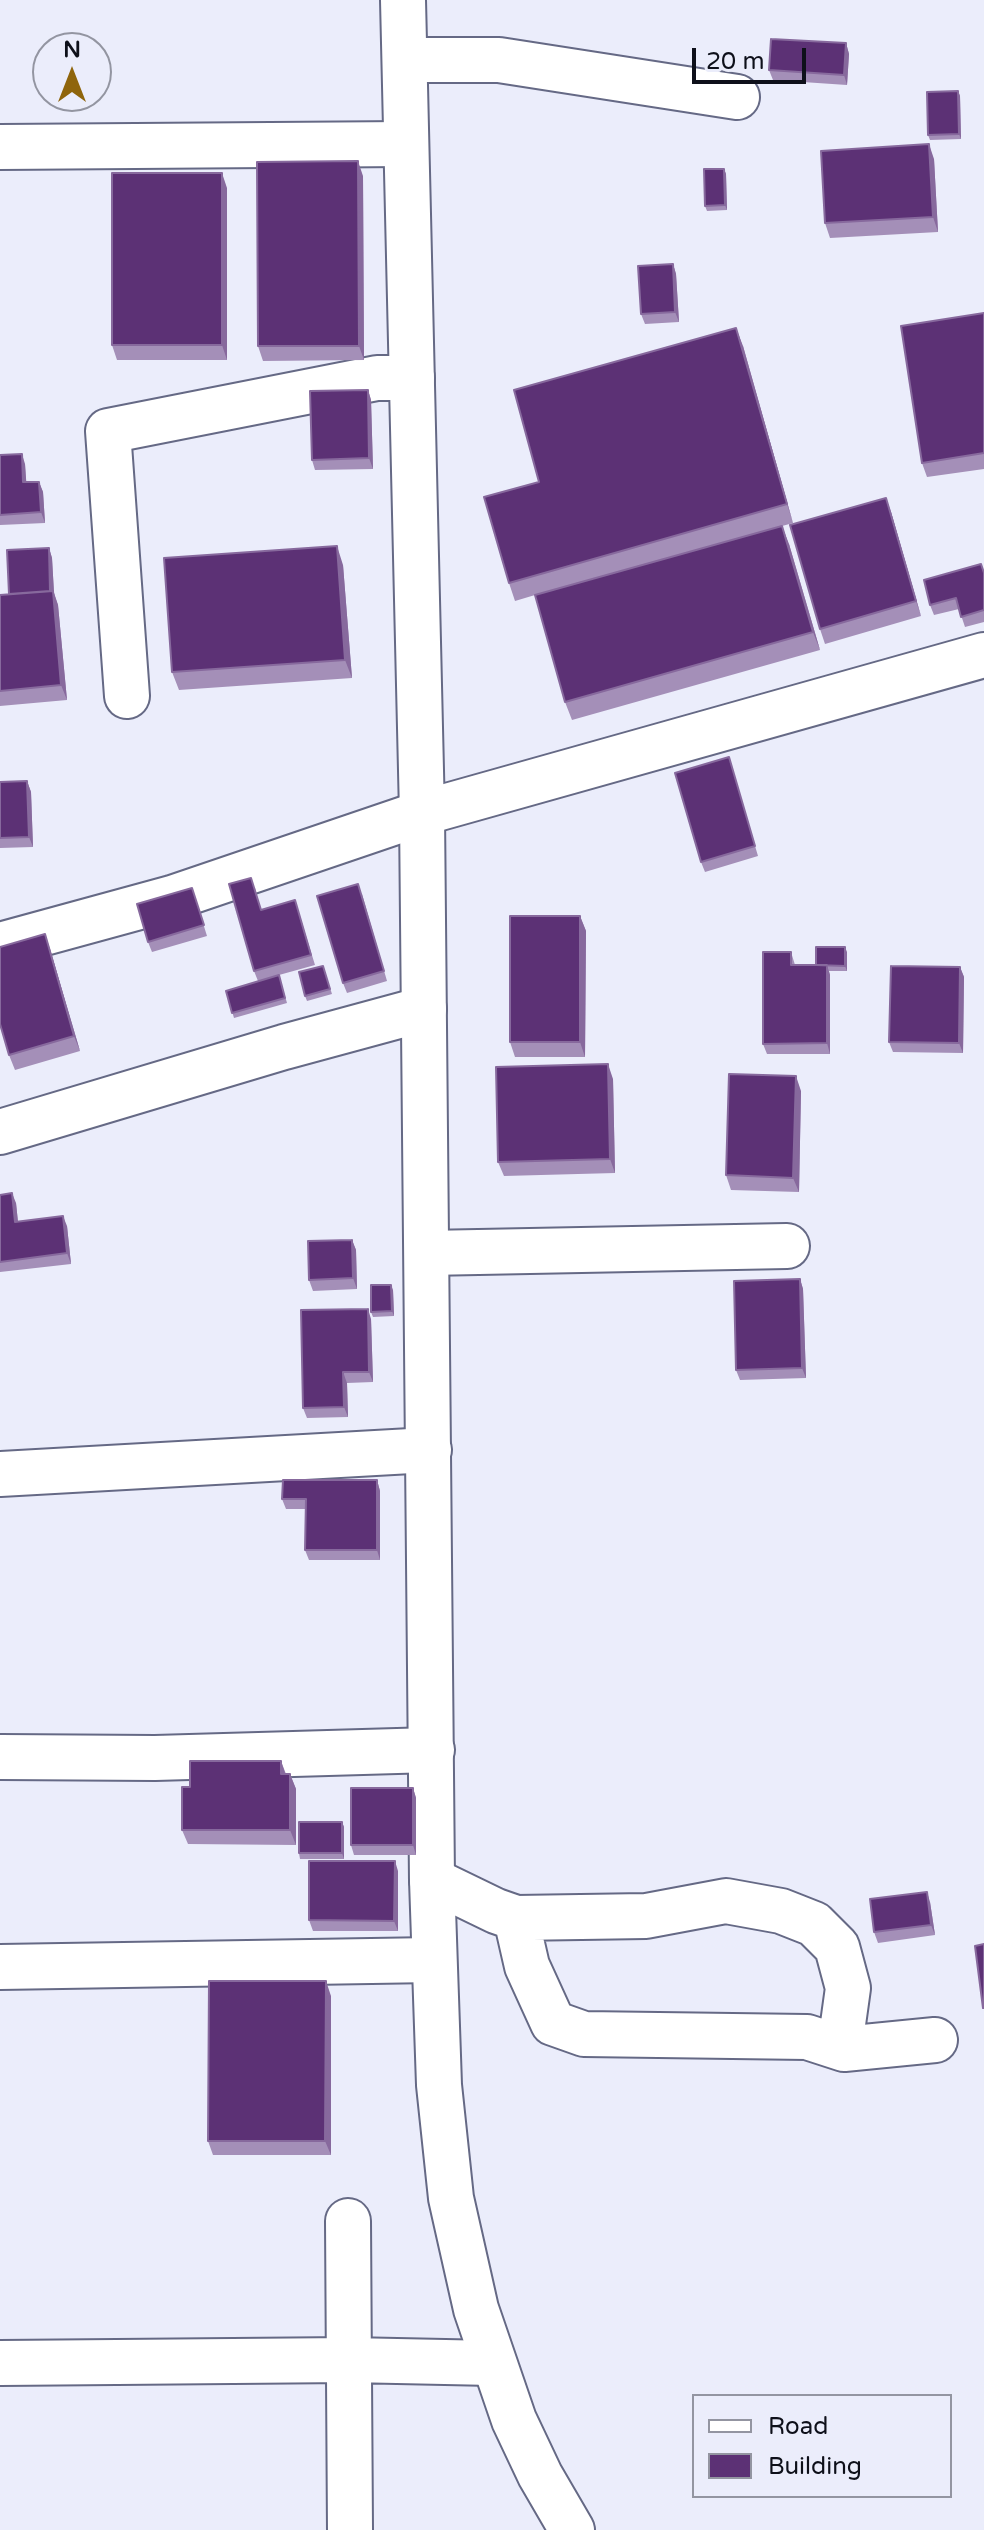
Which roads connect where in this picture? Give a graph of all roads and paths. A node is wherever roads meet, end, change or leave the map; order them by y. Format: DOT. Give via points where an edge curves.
graph roads {
  1 [pos="403,0"];
  2 [pos="405,60"];
  3 [pos="737,97"];
  4 [pos="406,144"];
  5 [pos="0,147"];
  6 [pos="412,378"];
  7 [pos="984,655"];
  8 [pos="127,696"];
  9 [pos="422,813"];
  10 [pos="0,945"];
  11 [pos="424,1009"];
  12 [pos="0,1132"];
  13 [pos="787,1246"];
  14 [pos="427,1253"];
  15 [pos="429,1450"];
  16 [pos="0,1474"];
  17 [pos="432,1750"];
  18 [pos="0,1757"];
  19 [pos="432,1880"];
  20 [pos="516,1918"];
  21 [pos="433,1960"];
  22 [pos="0,1967"];
  23 [pos="935,2040"];
  24 [pos="844,2049"];
  25 [pos="348,2221"];
  26 [pos="349,2360"];
  27 [pos="0,2363"];
  28 [pos="493,2363"];
  29 [pos="567,2529"];
  30 [pos="350,2530"];
  1 -- 2 [label="street"];
  2 -- 3 [label="street" via="499,60"];
  2 -- 4 [label="street"];
  4 -- 5 [label="street"];
  4 -- 6 [label="street"];
  6 -- 8 [label="street" via="377,378 108,431"];
  6 -- 9 [label="street"];
  7 -- 9 [label="street"];
  9 -- 10 [label="street" via="172,898"];
  9 -- 11 [label="street"];
  11 -- 12 [label="street"];
  11 -- 14 [label="street"];
  13 -- 14 [label="street"];
  14 -- 15 [label="street"];
  15 -- 16 [label="street"];
  15 -- 17 [label="street"];
  17 -- 18 [label="street"];
  17 -- 19 [label="street"];
  19 -- 20 [label="street"];
  19 -- 21 [label="street"];
  20 -- 24 [label="street" via="527,1966 553,2023 584,2034 807,2037"];
  20 -- 24 [label="street" via="646,1916 726,1901 781,1911 814,1924 837,1947 848,1988"];
  21 -- 22 [label="street"];
  21 -- 28 [label="street" via="451,2198"];
  23 -- 24 [label="street"];
  25 -- 26 [label="street"];
  26 -- 27 [label="street"];
  26 -- 28 [label="street"];
  26 -- 30 [label="street"];
  28 -- 29 [label="street"];
}
